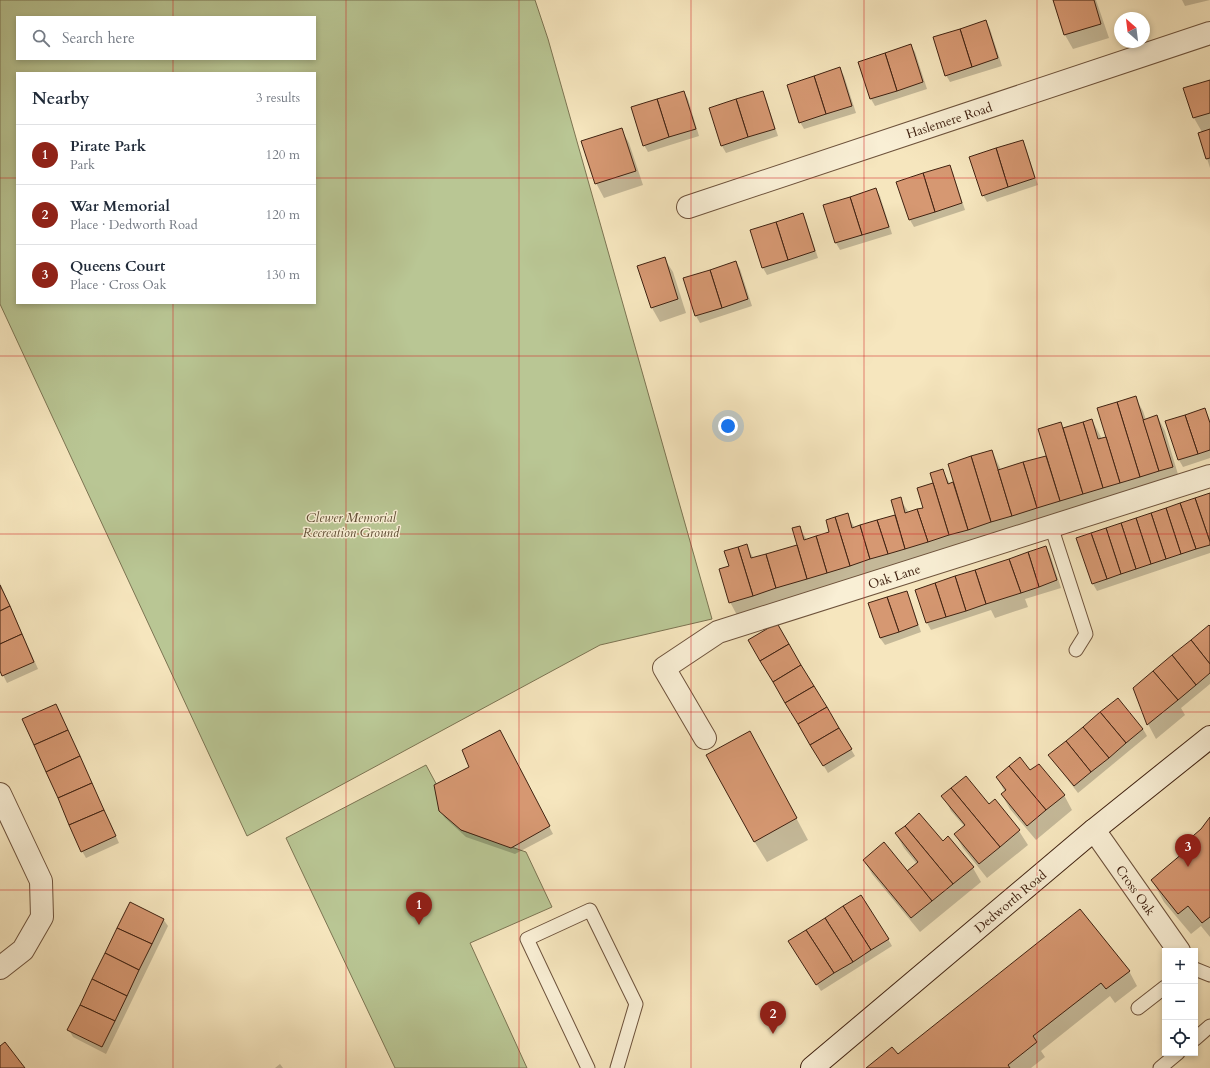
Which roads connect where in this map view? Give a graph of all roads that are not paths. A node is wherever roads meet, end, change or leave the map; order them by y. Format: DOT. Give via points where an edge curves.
graph roads {
  1 [pos="1210,33"];
  2 [pos="688,207"];
  3 [pos="1210,476"];
  4 [pos="1051,526"];
  5 [pos="1076,650"];
  6 [pos="1210,737"];
  7 [pos="705,738"];
  8 [pos="0,794"];
  9 [pos="1094,830"];
  10 [pos="1177,948"];
  11 [pos="0,968"];
  12 [pos="1198,970"];
  13 [pos="1210,976"];
  14 [pos="1162,989"];
  15 [pos="1138,1008"];
  16 [pos="1210,1026"];
  17 [pos="1198,1036"];
  18 [pos="1174,1056"];
  19 [pos="588,1068"];
  20 [pos="617,1068"];
  21 [pos="812,1068"];
  22 [pos="1160,1068"];
  1 -- 2 [label="street, Haslemere Road"];
  3 -- 4 [label="street, Oak Lane"];
  4 -- 5 [label="lane" via="1086,634"];
  4 -- 7 [label="street, Oak Lane" via="718,632 664,668"];
  6 -- 9 [label="street, Dedworth Road"];
  8 -- 11 [label="street" via="41,881 42,917 23,950"];
  9 -- 10 [label="street, Cross Oak"];
  9 -- 21 [label="street, Dedworth Road"];
  12 -- 13 [label="lane"];
  14 -- 15 [label="lane"];
  16 -- 17 [label="lane"];
  18 -- 22 [label="lane"];
  19 -- 20 [label="lane" via="527,939 590,910 636,1004"];
}
